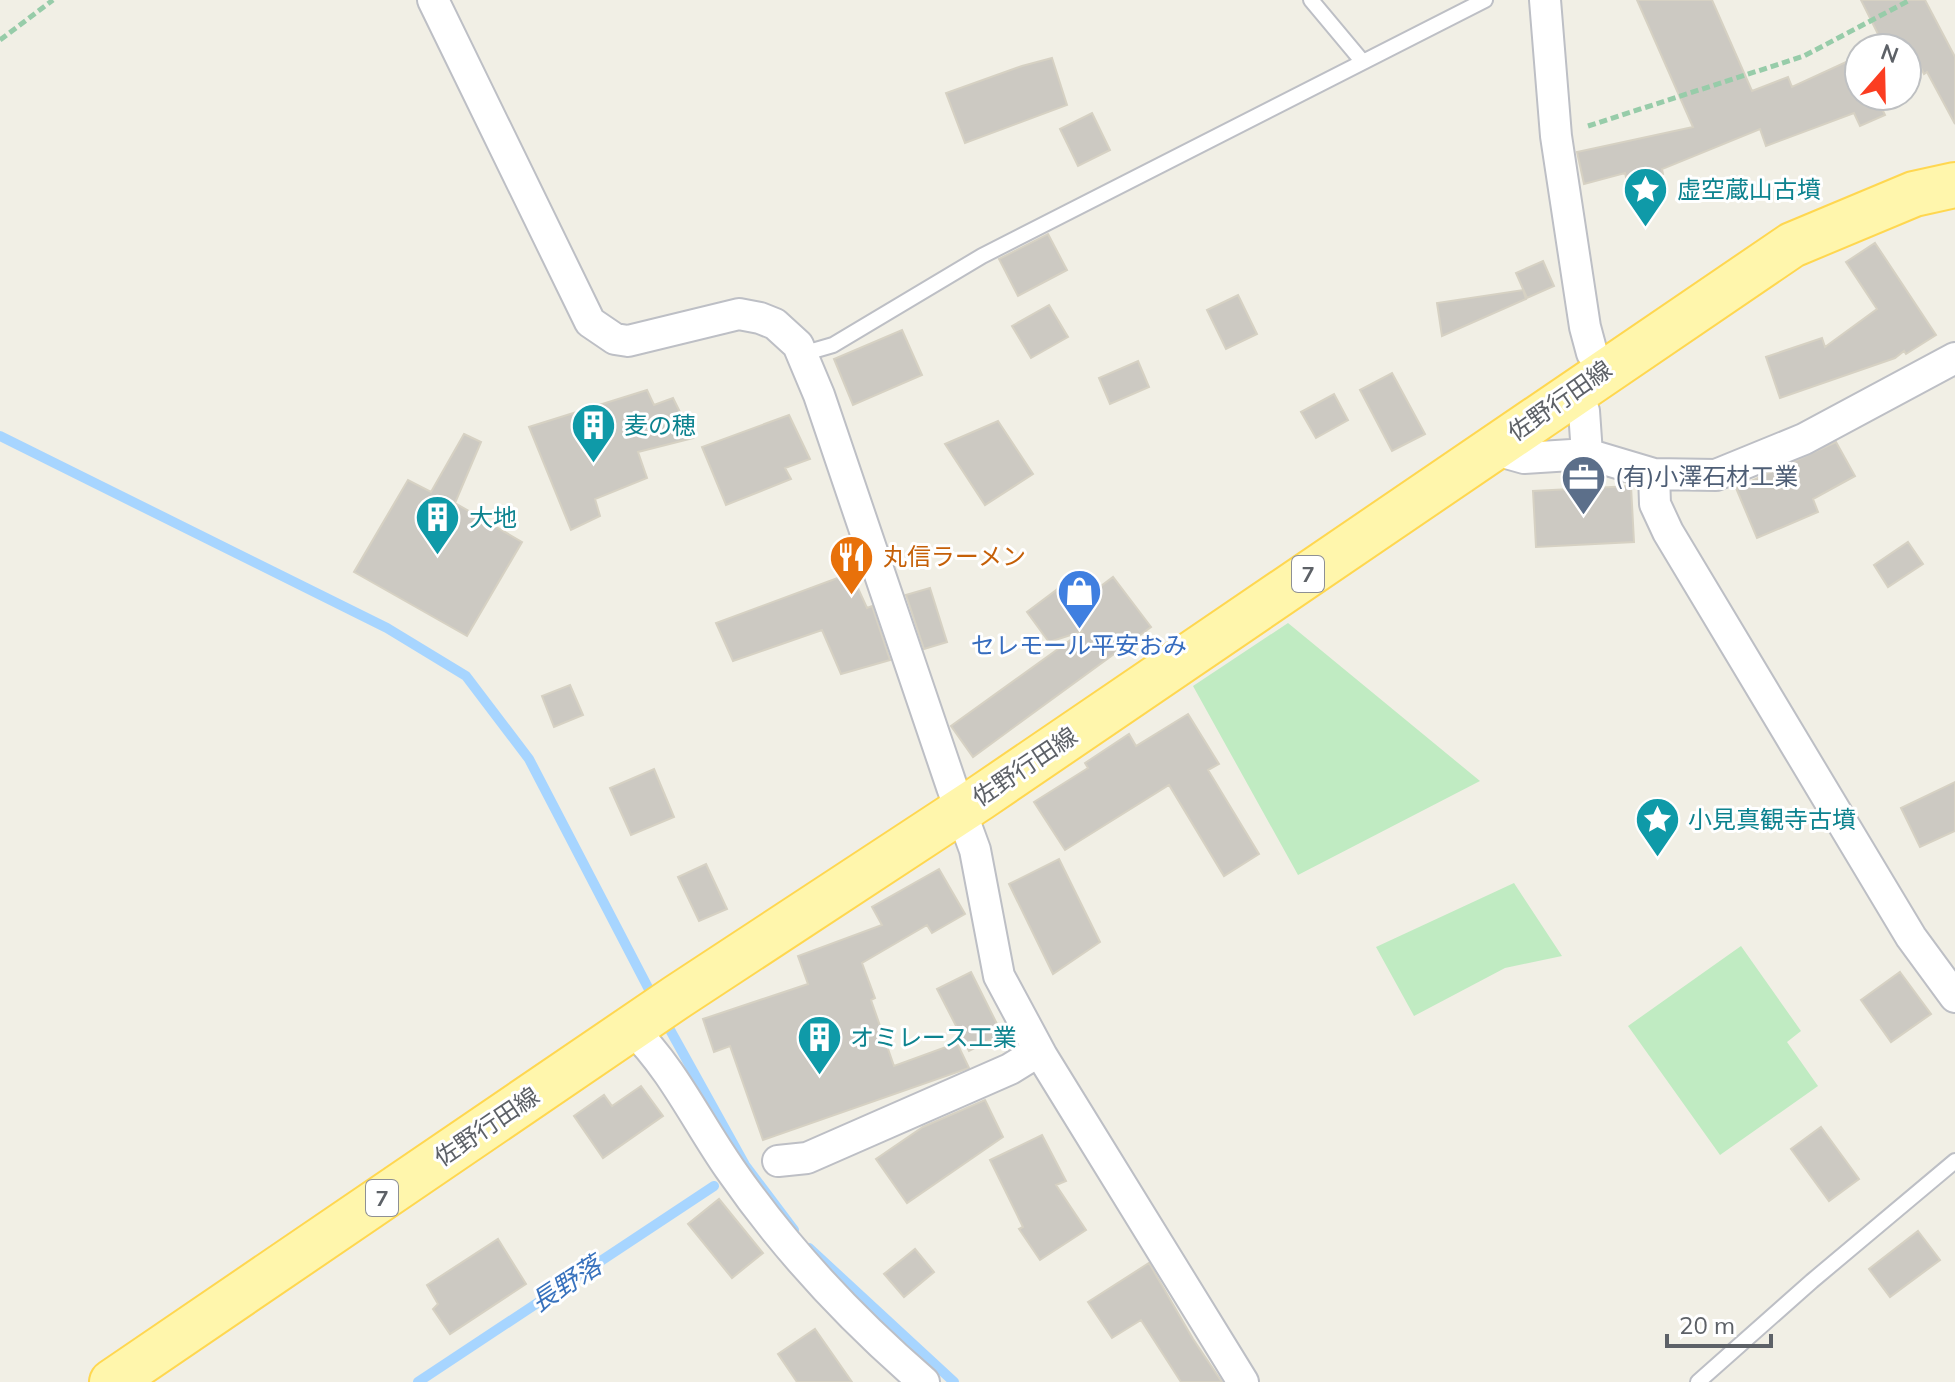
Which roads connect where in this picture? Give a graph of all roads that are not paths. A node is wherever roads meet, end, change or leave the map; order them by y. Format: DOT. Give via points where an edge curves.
graph roads {
  1 [pos="433,0"];
  2 [pos="1311,0"];
  3 [pos="1485,0"];
  4 [pos="1545,0"];
  5 [pos="1362,61"];
  6 [pos="1955,185"];
  7 [pos="802,354"];
  8 [pos="1955,358"];
  9 [pos="1590,380"];
  10 [pos="1492,449"];
  11 [pos="1587,454"];
  12 [pos="1654,474"];
  13 [pos="962,809"];
  14 [pos="1955,997"];
  15 [pos="654,1013"];
  16 [pos="1039,1051"];
  17 [pos="778,1161"];
  18 [pos="1955,1161"];
  19 [pos="112,1382"];
  20 [pos="924,1382"];
  21 [pos="1243,1382"];
  22 [pos="1698,1382"];
  1 -- 7 [label="street" via="590,322 615,339 628,341 739,314 775,324"];
  2 -- 5 [label="lane"];
  3 -- 5 [label="lane"];
  4 -- 9 [label="street" via="1556,136 1592,353"];
  5 -- 7 [label="lane" via="982,256 833,345"];
  6 -- 9 [label="main road, 佐野行田線 / 7" via="1914,194 1792,245"];
  7 -- 13 [label="street"];
  8 -- 12 [label="street" via="1804,439 1716,475"];
  9 -- 10 [label="main road, 佐野行田線 / 7"];
  9 -- 11 [label="street" via="1584,411"];
  10 -- 11 [label="street" via="1524,458"];
  10 -- 13 [label="main road, 佐野行田線 / 7"];
  11 -- 12 [label="street"];
  12 -- 14 [label="street" via="1655,504 1668,532 1911,937"];
  13 -- 15 [label="main road, 佐野行田線 / 7"];
  13 -- 16 [label="street" via="999,976"];
  15 -- 19 [label="main road, 佐野行田線 / 7"];
  15 -- 20 [label="street" via="654,1051 730,1169 779,1234 878,1343"];
  16 -- 17 [label="street" via="1010,1069 807,1158"];
  16 -- 21 [label="street"];
  18 -- 22 [label="lane"];
}
